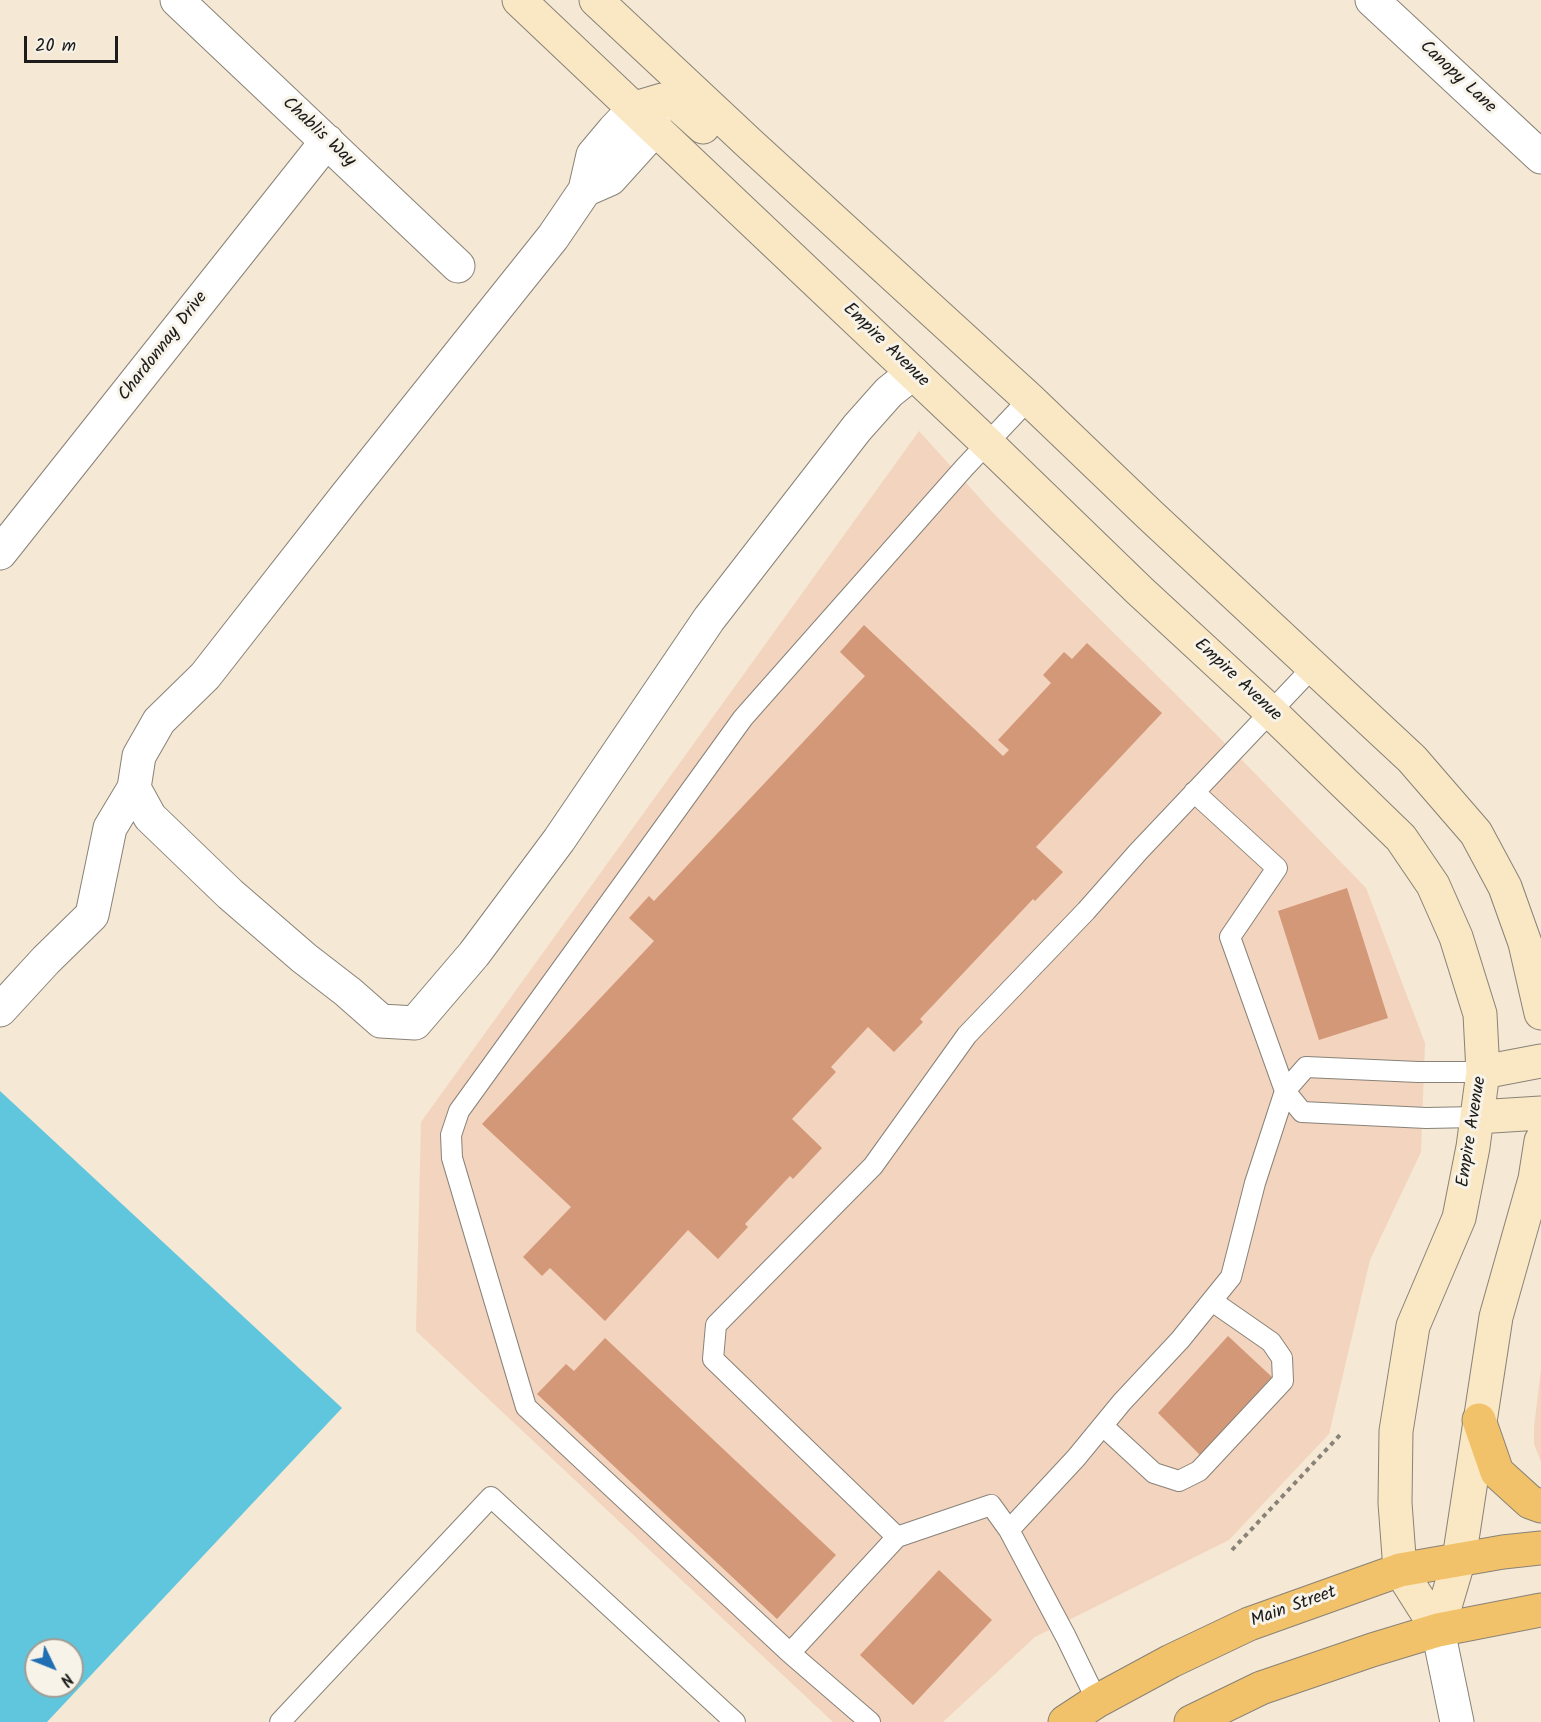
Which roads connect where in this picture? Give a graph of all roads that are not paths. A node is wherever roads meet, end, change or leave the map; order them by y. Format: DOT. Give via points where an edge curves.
graph roads {
  1 [pos="177,0"];
  2 [pos="519,0"];
  3 [pos="597,0"];
  4 [pos="1372,0"];
  5 [pos="645,118"];
  6 [pos="327,141"];
  7 [pos="1541,157"];
  8 [pos="823,212"];
  9 [pos="458,266"];
  10 [pos="913,373"];
  11 [pos="1029,399"];
  12 [pos="988,444"];
  13 [pos="0,553"];
  14 [pos="1313,667"];
  15 [pos="1271,712"];
  16 [pos="134,788"];
  17 [pos="1194,792"];
  18 [pos="0,1010"];
  19 [pos="1541,1013"];
  20 [pos="1541,1061"];
  21 [pos="1483,1072"];
  22 [pos="1285,1091"];
  23 [pos="1541,1113"];
  24 [pos="1477,1117"];
  25 [pos="1541,1141"];
  26 [pos="1212,1301"];
  27 [pos="1479,1420"];
  28 [pos="1103,1426"];
  29 [pos="1541,1506"];
  30 [pos="1009,1530"];
  31 [pos="897,1537"];
  32 [pos="1541,1548"];
  33 [pos="1459,1559"];
  34 [pos="1400,1570"];
  35 [pos="1541,1610"];
  36 [pos="1438,1630"];
  37 [pos="790,1653"];
  38 [pos="1097,1701"];
  39 [pos="280,1722"];
  40 [pos="735,1722"];
  41 [pos="870,1722"];
  42 [pos="1065,1722"];
  43 [pos="1191,1722"];
  44 [pos="1457,1722"];
  1 -- 6 [label="street, Chablis Way"];
  2 -- 5 [label="main road, Empire Avenue"];
  3 -- 8 [label="main road"];
  4 -- 7 [label="street, Canopy Lane"];
  5 -- 8 [label="main road" via="662,100 674,100 759,178"];
  5 -- 10 [label="main road, Empire Avenue"];
  5 -- 16 [label="street" via="614,130 593,155 585,190 553,237 205,676 159,721 139,756"];
  6 -- 9 [label="street, Chablis Way"];
  6 -- 13 [label="street, Chardonnay Drive"];
  8 -- 11 [label="main road"];
  10 -- 12 [label="main road, Empire Avenue"];
  10 -- 16 [label="street" via="889,392 857,428 709,619 559,840 474,954 415,1023 381,1021 304,958 150,817"];
  11 -- 12 [label="lane"];
  11 -- 14 [label="main road"];
  12 -- 15 [label="main road, Empire Avenue"];
  12 -- 37 [label="lane" via="743,718 459,1111 451,1135 452,1158 526,1407"];
  14 -- 15 [label="lane"];
  14 -- 19 [label="main road" via="1412,759 1476,833 1505,887 1525,943"];
  15 -- 17 [label="lane"];
  15 -- 21 [label="main road, Empire Avenue" via="1401,838 1433,885 1456,937 1480,1014"];
  16 -- 18 [label="street" via="110,828 92,915"];
  17 -- 22 [label="lane" via="1277,868 1230,937"];
  17 -- 31 [label="lane" via="967,1035 873,1166 716,1325 713,1359"];
  20 -- 21 [label="main road"];
  21 -- 22 [label="lane" via="1306,1067"];
  21 -- 24 [label="main road, Empire Avenue"];
  22 -- 24 [label="lane" via="1302,1112"];
  22 -- 26 [label="lane" via="1255,1183 1232,1277"];
  23 -- 24 [label="main road"];
  24 -- 34 [label="main road, Empire Avenue" via="1459,1218 1413,1326 1396,1431 1395,1503"];
  25 -- 27 [label="main road" via="1535,1179 1496,1317"];
  26 -- 28 [label="lane"];
  26 -- 28 [label="lane" via="1271,1341 1282,1358 1283,1381 1199,1471 1179,1481 1154,1473"];
  27 -- 29 [label="main road" via="1497,1472 1530,1502"];
  27 -- 33 [label="main road"];
  28 -- 30 [label="lane"];
  30 -- 31 [label="lane" via="991,1504"];
  30 -- 38 [label="lane"];
  31 -- 37 [label="lane"];
  32 -- 33 [label="main road, Main Street"];
  33 -- 34 [label="main road, Main Street"];
  33 -- 36 [label="main road"];
  34 -- 36 [label="main road"];
  34 -- 38 [label="main road, Main Street" via="1249,1624"];
  35 -- 36 [label="main road"];
  36 -- 43 [label="main road" via="1261,1688"];
  36 -- 44 [label="street"];
  37 -- 41 [label="lane"];
  38 -- 42 [label="main road, Main Street"];
  39 -- 40 [label="lane" via="492,1497"];
}
